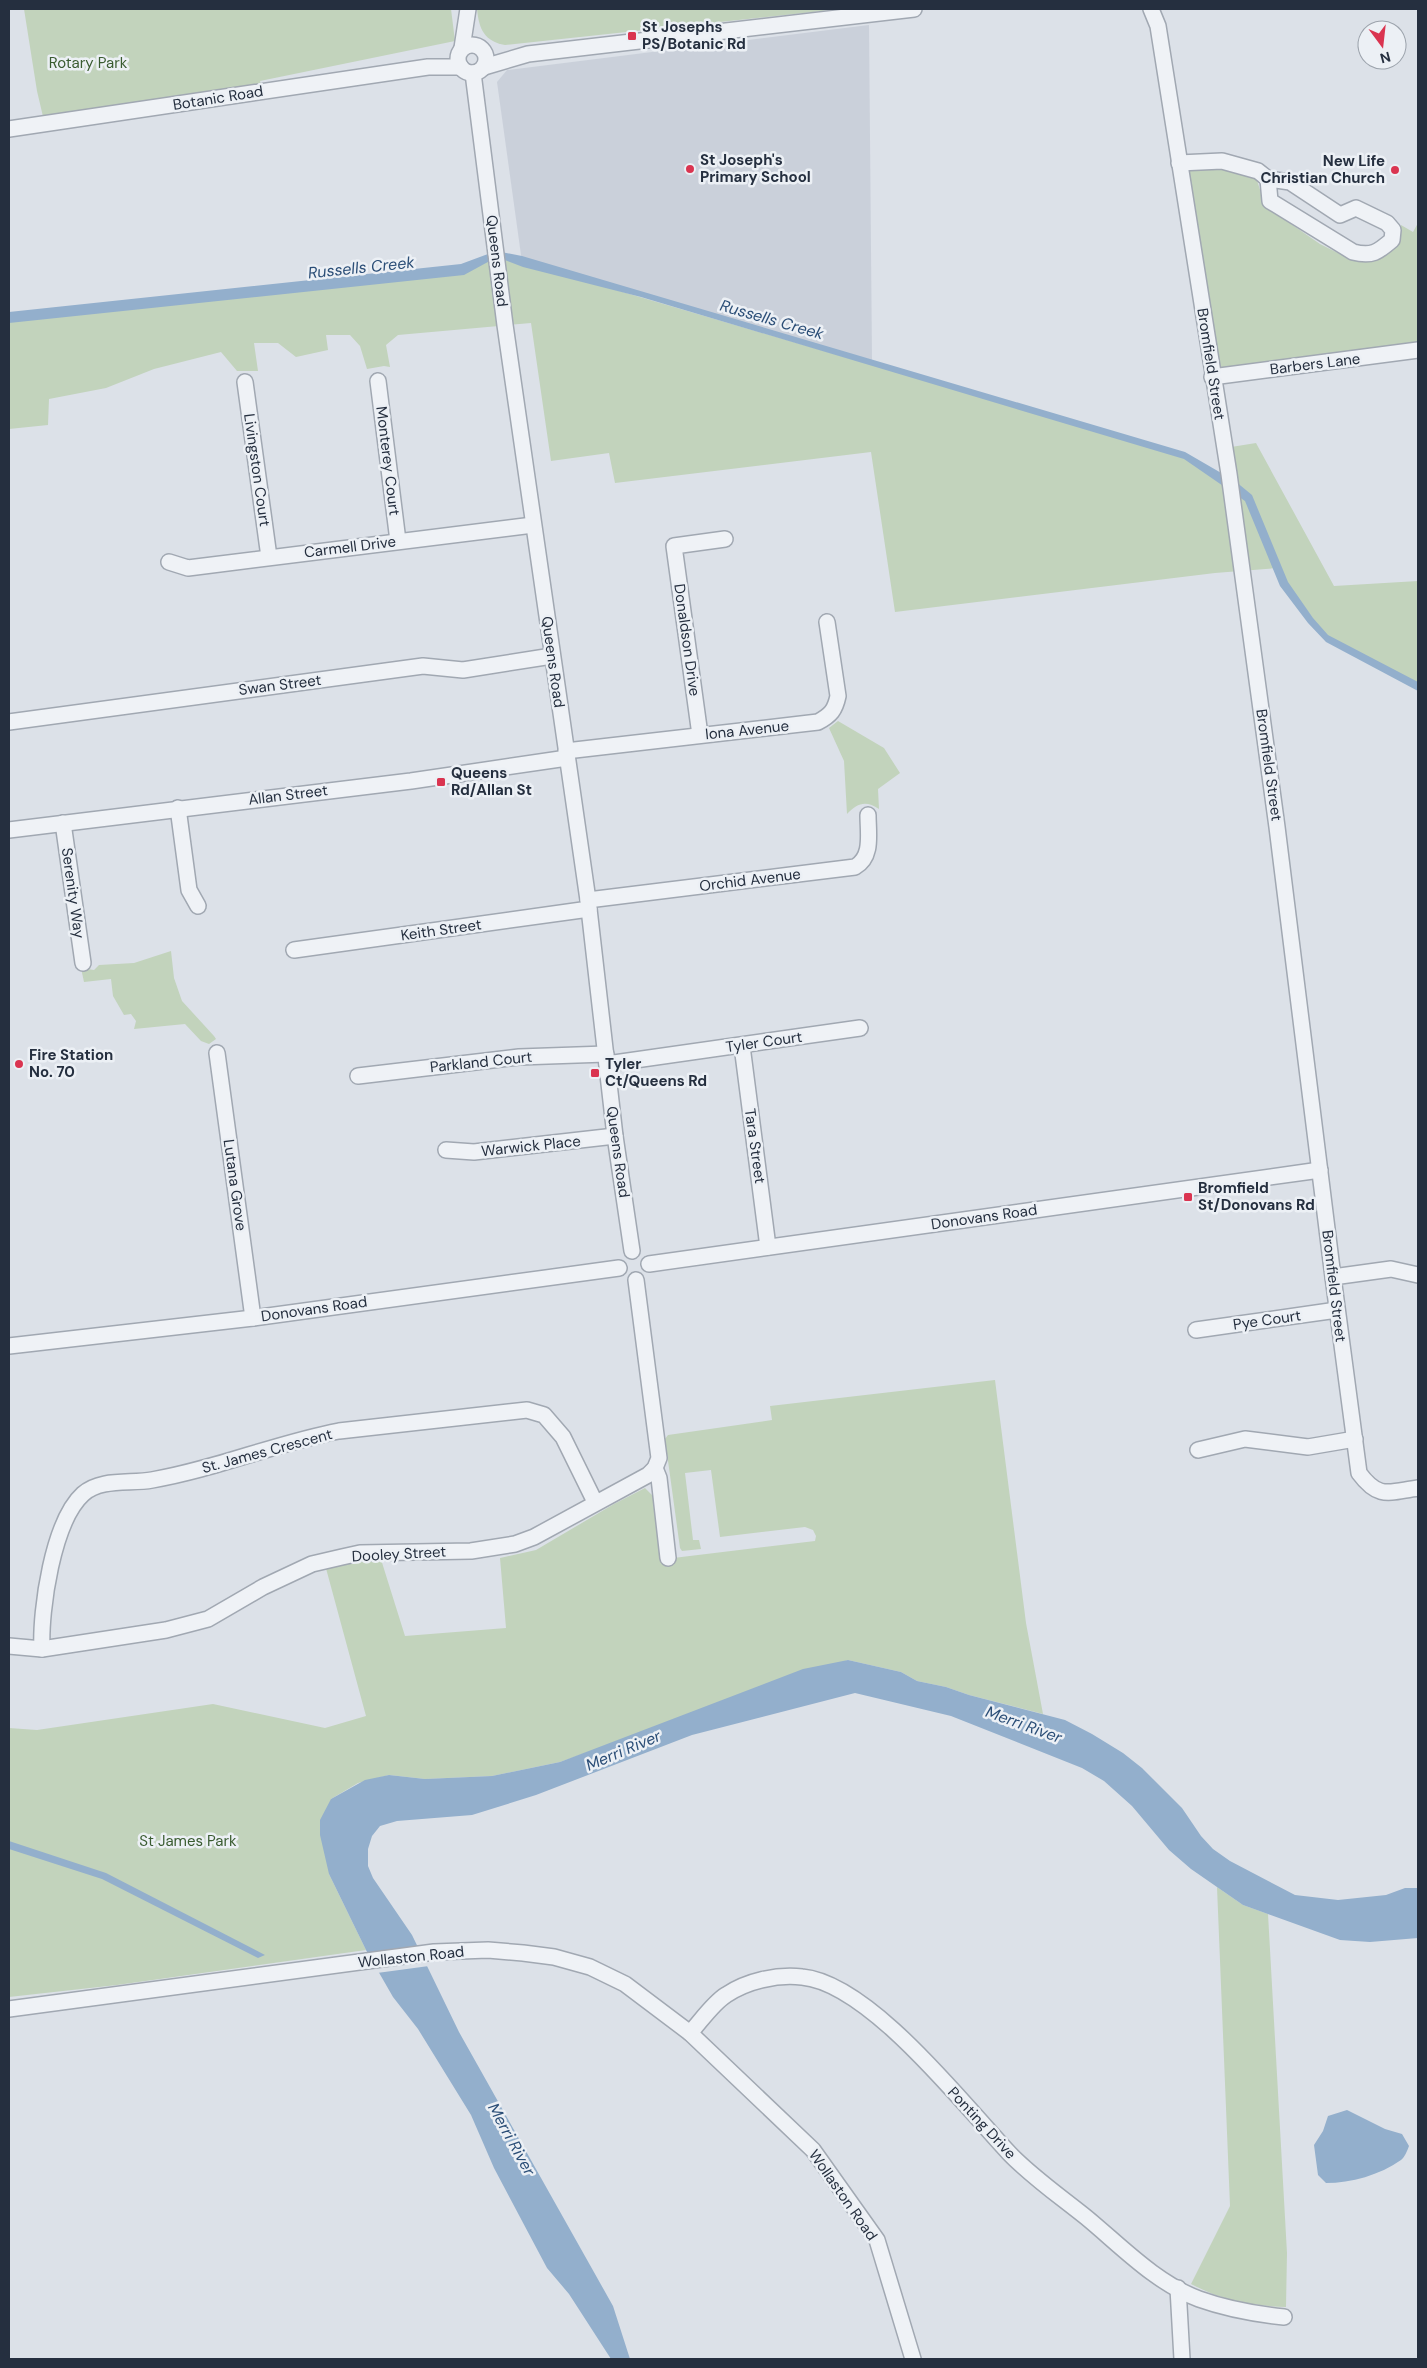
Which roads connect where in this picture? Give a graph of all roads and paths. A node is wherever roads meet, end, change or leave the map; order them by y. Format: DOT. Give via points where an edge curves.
graph roads {
  1 [pos="468,9"];
  2 [pos="914,9"];
  3 [pos="1151,9"];
  4 [pos="1159,9"];
  5 [pos="1158,26"];
  6 [pos="471,58"];
  7 [pos="9,129"];
  8 [pos="1179,163"];
  9 [pos="1268,179"];
  10 [pos="1340,215"];
  11 [pos="1330,237"];
  12 [pos="1418,350"];
  13 [pos="1212,377"];
  14 [pos="378,381"];
  15 [pos="244,382"];
  16 [pos="533,524"];
  17 [pos="725,539"];
  18 [pos="398,541"];
  19 [pos="269,558"];
  20 [pos="169,562"];
  21 [pos="827,622"];
  22 [pos="552,656"];
  23 [pos="9,722"];
  24 [pos="700,735"];
  25 [pos="566,754"];
  26 [pos="178,808"];
  27 [pos="868,815"];
  28 [pos="63,823"];
  29 [pos="9,830"];
  30 [pos="588,904"];
  31 [pos="198,906"];
  32 [pos="294,950"];
  33 [pos="81,965"];
  34 [pos="860,1028"];
  35 [pos="742,1046"];
  36 [pos="217,1053"];
  37 [pos="606,1059"];
  38 [pos="358,1076"];
  39 [pos="615,1136"];
  40 [pos="446,1150"];
  41 [pos="1320,1170"];
  42 [pos="768,1247"];
  43 [pos="632,1251"];
  44 [pos="649,1264"];
  45 [pos="620,1268"];
  46 [pos="1418,1276"];
  47 [pos="1333,1277"];
  48 [pos="636,1280"];
  49 [pos="1337,1310"];
  50 [pos="253,1318"];
  51 [pos="1196,1330"];
  52 [pos="9,1346"];
  53 [pos="1355,1439"];
  54 [pos="1198,1450"];
  55 [pos="657,1463"];
  56 [pos="1418,1488"];
  57 [pos="595,1502"];
  58 [pos="668,1558"];
  59 [pos="9,1646"];
  60 [pos="42,1649"];
  61 [pos="9,2009"];
  62 [pos="690,2033"];
  63 [pos="1178,2288"];
  64 [pos="1284,2317"];
  65 [pos="913,2359"];
  66 [pos="1182,2359"];
  1 -- 6 [label="street, Queens Road"];
  2 -- 6 [label="street, Botanic Road"];
  3 -- 5 [label="street, Bromfield Street"];
  4 -- 5 [label="street, Bromfield Street"];
  5 -- 8 [label="street, Bromfield Street"];
  6 -- 7 [label="street, Botanic Road"];
  6 -- 16 [label="street, Queens Road"];
  8 -- 9 [label="street" via="1222,160 1258,171"];
  8 -- 13 [label="street, Bromfield Street"];
  9 -- 10 [label="street" via="1290,182"];
  9 -- 11 [label="street" via="1270,201"];
  10 -- 11 [label="street"];
  10 -- 11 [label="street" via="1356,208 1387,224 1393,230 1392,240 1380,251 1367,256"];
  12 -- 13 [label="street, Barbers Lane"];
  13 -- 41 [label="street, Bromfield Street" via="1229,474 1278,827"];
  14 -- 18 [label="street, Monterey Court"];
  15 -- 19 [label="street, Livingston Court"];
  16 -- 18 [label="street, Carmell Drive"];
  16 -- 22 [label="street, Queens Road"];
  17 -- 24 [label="street, Donaldson Drive" via="674,546"];
  18 -- 19 [label="street, Carmell Drive"];
  19 -- 20 [label="street, Carmell Drive" via="188,568"];
  21 -- 24 [label="street, Iona Avenue" via="838,696 836,708 829,716 818,722"];
  22 -- 23 [label="street, Swan Street" via="463,670 424,666"];
  22 -- 25 [label="street, Queens Road"];
  24 -- 25 [label="street, Iona Avenue"];
  25 -- 26 [label="street, Allan Street" via="411,781"];
  25 -- 30 [label="street, Queens Road"];
  26 -- 28 [label="street, Allan Street"];
  26 -- 31 [label="street" via="189,890"];
  27 -- 30 [label="street, Orchid Avenue" via="868,852 863,862 855,867"];
  28 -- 29 [label="street, Allan Street"];
  28 -- 33 [label="street, Serenity Way"];
  30 -- 32 [label="street, Keith Street"];
  30 -- 37 [label="street, Queens Road"];
  34 -- 35 [label="street, Tyler Court"];
  35 -- 37 [label="street, Tyler Court"];
  35 -- 42 [label="street, Tara Street"];
  36 -- 50 [label="street, Lutana Grove"];
  37 -- 38 [label="street, Parkland Court" via="519,1057"];
  37 -- 39 [label="street, Queens Road"];
  39 -- 40 [label="street, Warwick Place" via="474,1152"];
  39 -- 43 [label="street, Queens Road"];
  41 -- 42 [label="street, Donovans Road"];
  41 -- 47 [label="street, Bromfield Street"];
  42 -- 44 [label="street, Donovans Road"];
  43 -- 44 [label="street" via="643,1254"];
  43 -- 45 [label="street" via="621,1258"];
  44 -- 48 [label="street" via="644,1276"];
  45 -- 48 [label="street" via="625,1278"];
  45 -- 50 [label="street, Donovans Road"];
  46 -- 47 [label="street" via="1391,1270"];
  47 -- 49 [label="street, Bromfield Street"];
  48 -- 55 [label="street"];
  49 -- 51 [label="street, Pye Court"];
  49 -- 53 [label="street, Bromfield Street"];
  50 -- 52 [label="street, Donovans Road"];
  53 -- 54 [label="street" via="1308,1447 1245,1439"];
  53 -- 56 [label="street, Bromfield Street" via="1359,1473 1370,1488 1384,1493"];
  55 -- 57 [label="street, Dooley Street" via="648,1475"];
  55 -- 58 [label="street"];
  57 -- 60 [label="street, Dooley Street" via="534,1537 515,1544 471,1552 360,1553 318,1562 263,1587 208,1619 166,1630"];
  57 -- 60 [label="street, St. James Crescent" via="563,1437 544,1415 528,1410 339,1431 201,1470 101,1485 84,1493 71,1508 58,1542 47,1577"];
  59 -- 60 [label="street, Dooley Street"];
  61 -- 62 [label="street, Wollaston Road" via="434,1952 488,1950 554,1957 590,1967 624,1984"];
  62 -- 63 [label="street, Ponting Drive" via="725,1995 752,1982 802,1976 831,1984 864,2005 915,2050 1010,2154 1142,2265"];
  62 -- 65 [label="street, Wollaston Road" via="813,2150 877,2240"];
  63 -- 64 [label="street, Ponting Drive" via="1198,2299 1225,2307"];
  63 -- 66 [label="street"];
}
